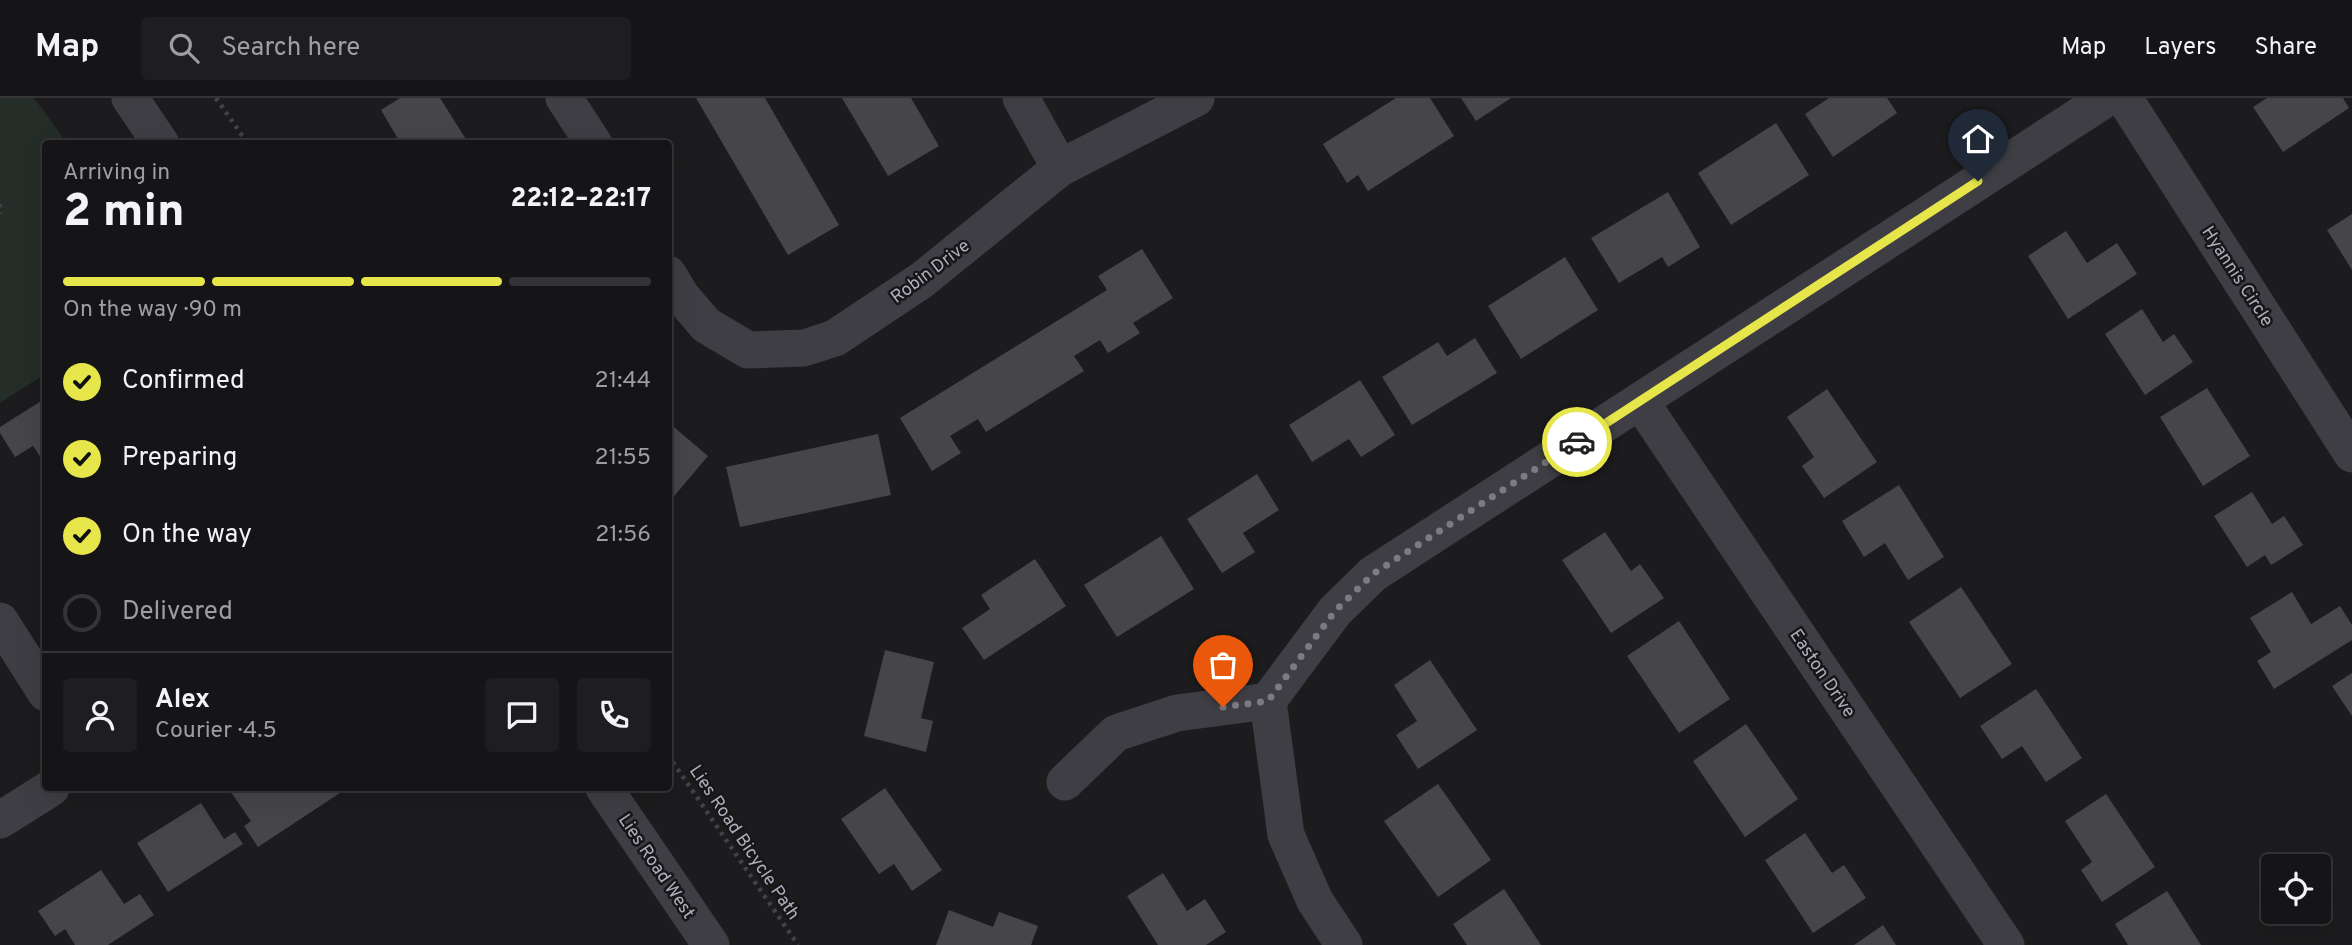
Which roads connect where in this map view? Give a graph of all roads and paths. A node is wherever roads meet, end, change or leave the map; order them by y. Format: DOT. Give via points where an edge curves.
graph roads {
  1 [pos="130,98"];
  2 [pos="216,98"];
  3 [pos="564,98"];
  4 [pos="1021,98"];
  5 [pos="1196,98"];
  6 [pos="2107,98"];
  7 [pos="2124,98"];
  8 [pos="158,140"];
  9 [pos="245,140"];
  10 [pos="591,140"];
  11 [pos="1060,168"];
  12 [pos="0,204"];
  13 [pos="0,214"];
  14 [pos="672,281"];
  15 [pos="1640,401"];
  16 [pos="2352,454"];
  17 [pos="0,621"];
  18 [pos="42,687"];
  19 [pos="1268,701"];
  20 [pos="672,761"];
  21 [pos="1065,782"];
  22 [pos="46,791"];
  23 [pos="606,791"];
  24 [pos="0,820"];
  25 [pos="711,945"];
  26 [pos="798,945"];
  27 [pos="1345,945"];
  28 [pos="2006,945"];
  1 -- 8 [label="street"];
  2 -- 9 [label="path"];
  3 -- 10 [label="street"];
  4 -- 11 [label="street"];
  5 -- 11 [label="street, Robin Drive"];
  6 -- 15 [label="street"];
  7 -- 16 [label="street, Hyannis Circle"];
  11 -- 14 [label="street, Robin Drive" via="922,280 835,338 804,348 748,350 706,324"];
  12 -- 13 [label="path"];
  15 -- 19 [label="street" via="1373,574 1335,611"];
  15 -- 28 [label="street, Easton Drive"];
  17 -- 18 [label="street"];
  19 -- 21 [label="street" via="1177,713 1116,733"];
  19 -- 27 [label="street" via="1286,835 1315,901"];
  20 -- 26 [label="path, Lies Road Bicycle Path"];
  22 -- 24 [label="street"];
  23 -- 25 [label="street, Lies Road West"];
}
